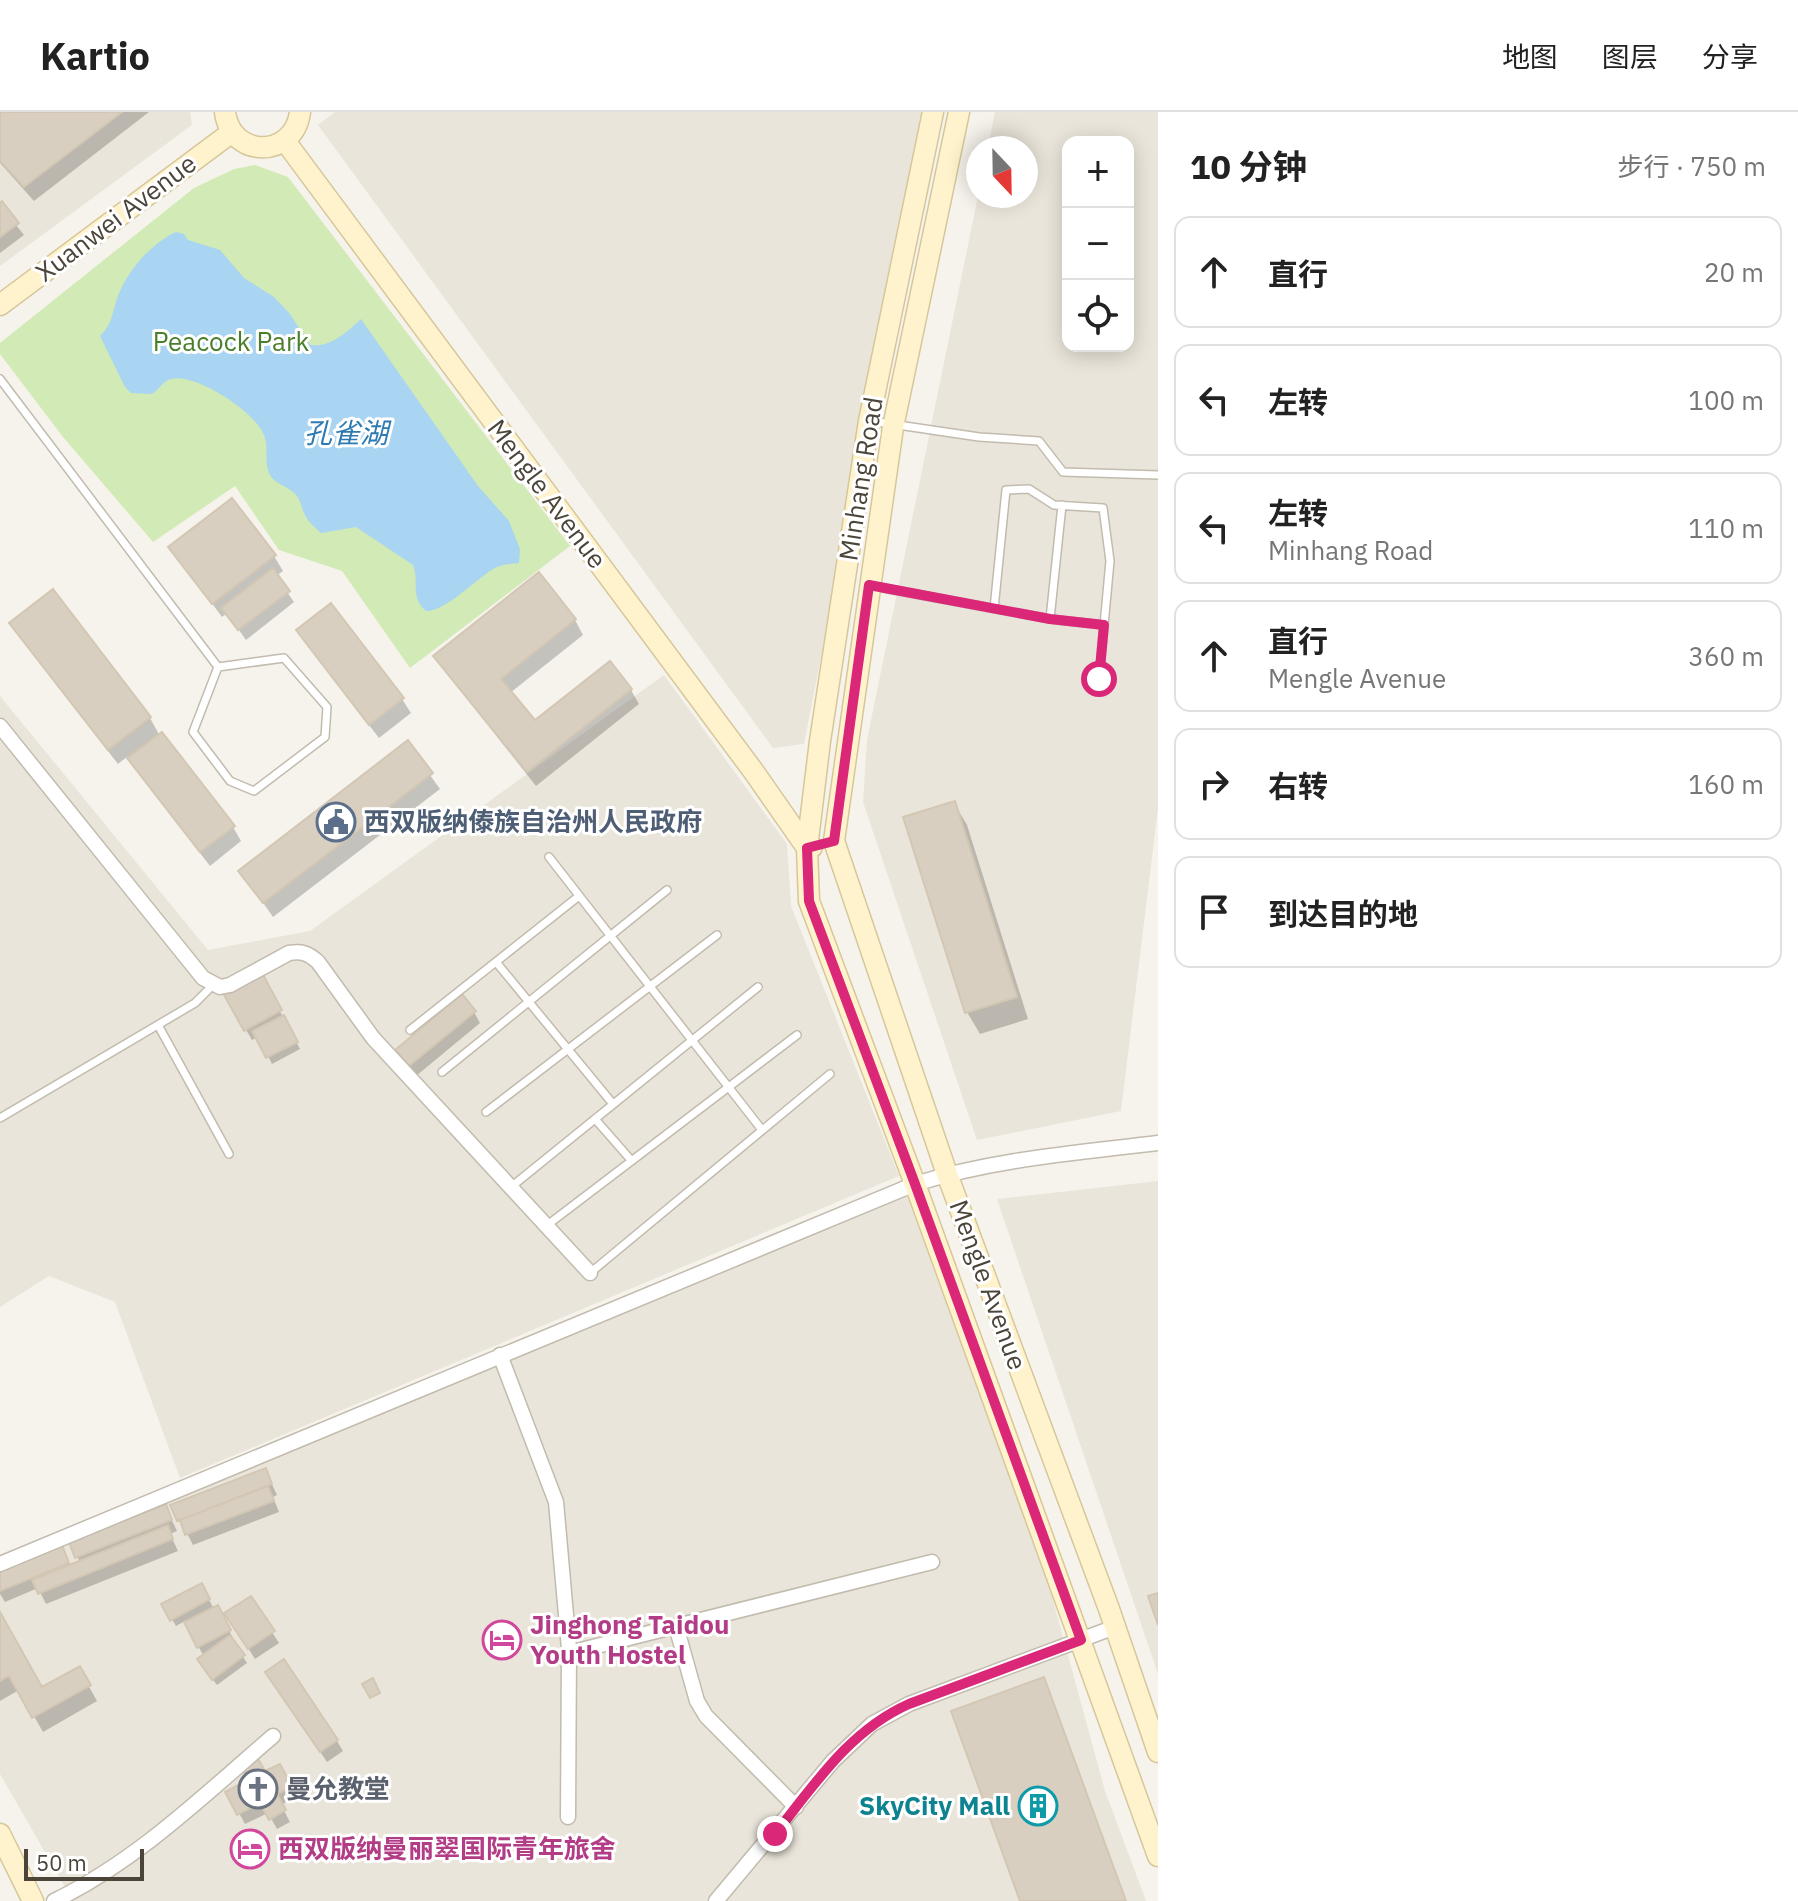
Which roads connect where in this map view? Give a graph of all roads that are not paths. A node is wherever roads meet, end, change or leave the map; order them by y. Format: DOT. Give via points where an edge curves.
graph roads {
  1 [pos="300,112"];
  2 [pos="933,112"];
  3 [pos="959,112"];
  4 [pos="228,122"];
  5 [pos="285,141"];
  6 [pos="0,305"];
  7 [pos="0,379"];
  8 [pos="869,421"];
  9 [pos="893,427"];
  10 [pos="1158,475"];
  11 [pos="1062,505"];
  12 [pos="869,585"];
  13 [pos="994,609"];
  14 [pos="1050,619"];
  15 [pos="1104,625"];
  16 [pos="218,667"];
  17 [pos="1099,679"];
  18 [pos="0,726"];
  19 [pos="834,841"];
  20 [pos="807,848"];
  21 [pos="549,857"];
  22 [pos="667,890"];
  23 [pos="579,896"];
  24 [pos="717,935"];
  25 [pos="610,936"];
  26 [pos="496,962"];
  27 [pos="213,985"];
  28 [pos="650,987"];
  29 [pos="758,987"];
  30 [pos="528,1002"];
  31 [pos="158,1025"];
  32 [pos="410,1030"];
  33 [pos="797,1035"];
  34 [pos="692,1040"];
  35 [pos="568,1049"];
  36 [pos="442,1072"];
  37 [pos="830,1074"];
  38 [pos="727,1085"];
  39 [pos="613,1104"];
  40 [pos="486,1112"];
  41 [pos="0,1118"];
  42 [pos="595,1119"];
  43 [pos="762,1130"];
  44 [pos="1158,1143"];
  45 [pos="229,1154"];
  46 [pos="631,1160"];
  47 [pos="947,1174"];
  48 [pos="915,1184"];
  49 [pos="511,1187"];
  50 [pos="546,1226"];
  51 [pos="590,1273"];
  52 [pos="500,1355"];
  53 [pos="932,1562"];
  54 [pos="0,1564"];
  55 [pos="676,1626"];
  56 [pos="1115,1627"];
  57 [pos="1081,1640"];
  58 [pos="569,1653"];
  59 [pos="273,1736"];
  60 [pos="1158,1752"];
  61 [pos="796,1807"];
  62 [pos="568,1817"];
  63 [pos="0,1834"];
  64 [pos="1158,1856"];
  65 [pos="33,1901"];
  66 [pos="54,1901"];
  67 [pos="716,1901"];
  1 -- 5 [label="main road"];
  2 -- 8 [label="main road, Minhang Road"];
  3 -- 9 [label="main road, Minhang Road"];
  4 -- 5 [label="main road" via="248,145 261,148"];
  4 -- 6 [label="main road, Xuanwei Avenue"];
  5 -- 20 [label="main road, Mengle Avenue"];
  7 -- 16 [label="lane"];
  8 -- 9 [label="lane"];
  8 -- 20 [label="main road, Minhang Road"];
  9 -- 10 [label="lane" via="1039,441 1063,472"];
  9 -- 12 [label="main road, Minhang Road"];
  11 -- 13 [label="lane" via="1029,489 1006,490"];
  11 -- 14 [label="lane"];
  11 -- 15 [label="lane" via="1103,508 1110,561"];
  12 -- 13 [label="lane"];
  12 -- 19 [label="main road, Minhang Road"];
  13 -- 14 [label="lane"];
  14 -- 15 [label="lane"];
  15 -- 17 [label="lane"];
  16 -- 16 [label="lane" via="284,658 327,707 325,737 254,791 230,781 193,732"];
  18 -- 27 [label="street"];
  19 -- 20 [label="main road"];
  19 -- 47 [label="main road, Mengle Avenue"];
  20 -- 48 [label="main road, Mengle Avenue" via="809,901"];
  21 -- 23 [label="lane"];
  22 -- 25 [label="lane"];
  23 -- 25 [label="lane"];
  23 -- 26 [label="lane"];
  24 -- 28 [label="lane"];
  25 -- 28 [label="lane"];
  25 -- 30 [label="lane"];
  26 -- 30 [label="lane"];
  26 -- 32 [label="lane"];
  27 -- 31 [label="lane"];
  27 -- 49 [label="street" via="230,985 289,953 310,955 373,1038"];
  28 -- 34 [label="lane"];
  28 -- 35 [label="lane"];
  29 -- 34 [label="lane"];
  30 -- 35 [label="lane"];
  30 -- 36 [label="lane"];
  31 -- 41 [label="lane"];
  31 -- 45 [label="lane"];
  33 -- 38 [label="lane"];
  34 -- 38 [label="lane"];
  34 -- 39 [label="lane"];
  35 -- 39 [label="lane"];
  35 -- 40 [label="lane"];
  37 -- 43 [label="lane"];
  38 -- 43 [label="lane"];
  38 -- 46 [label="lane"];
  39 -- 42 [label="lane"];
  42 -- 46 [label="lane"];
  42 -- 49 [label="lane"];
  43 -- 51 [label="lane"];
  44 -- 47 [label="street"];
  46 -- 50 [label="lane"];
  47 -- 48 [label="street"];
  47 -- 56 [label="main road, Mengle Avenue"];
  48 -- 52 [label="street"];
  48 -- 57 [label="main road, Mengle Avenue"];
  49 -- 50 [label="street"];
  50 -- 51 [label="street"];
  52 -- 54 [label="street"];
  52 -- 58 [label="street" via="556,1502"];
  53 -- 55 [label="street"];
  55 -- 58 [label="street"];
  55 -- 61 [label="street" via="706,1716"];
  56 -- 57 [label="street"];
  56 -- 60 [label="main road, Mengle Avenue"];
  57 -- 61 [label="street" via="884,1716 849,1744"];
  57 -- 64 [label="main road, Mengle Avenue"];
  58 -- 62 [label="street"];
  59 -- 66 [label="street" via="144,1847"];
  61 -- 67 [label="street"];
  63 -- 65 [label="main road"];
}
